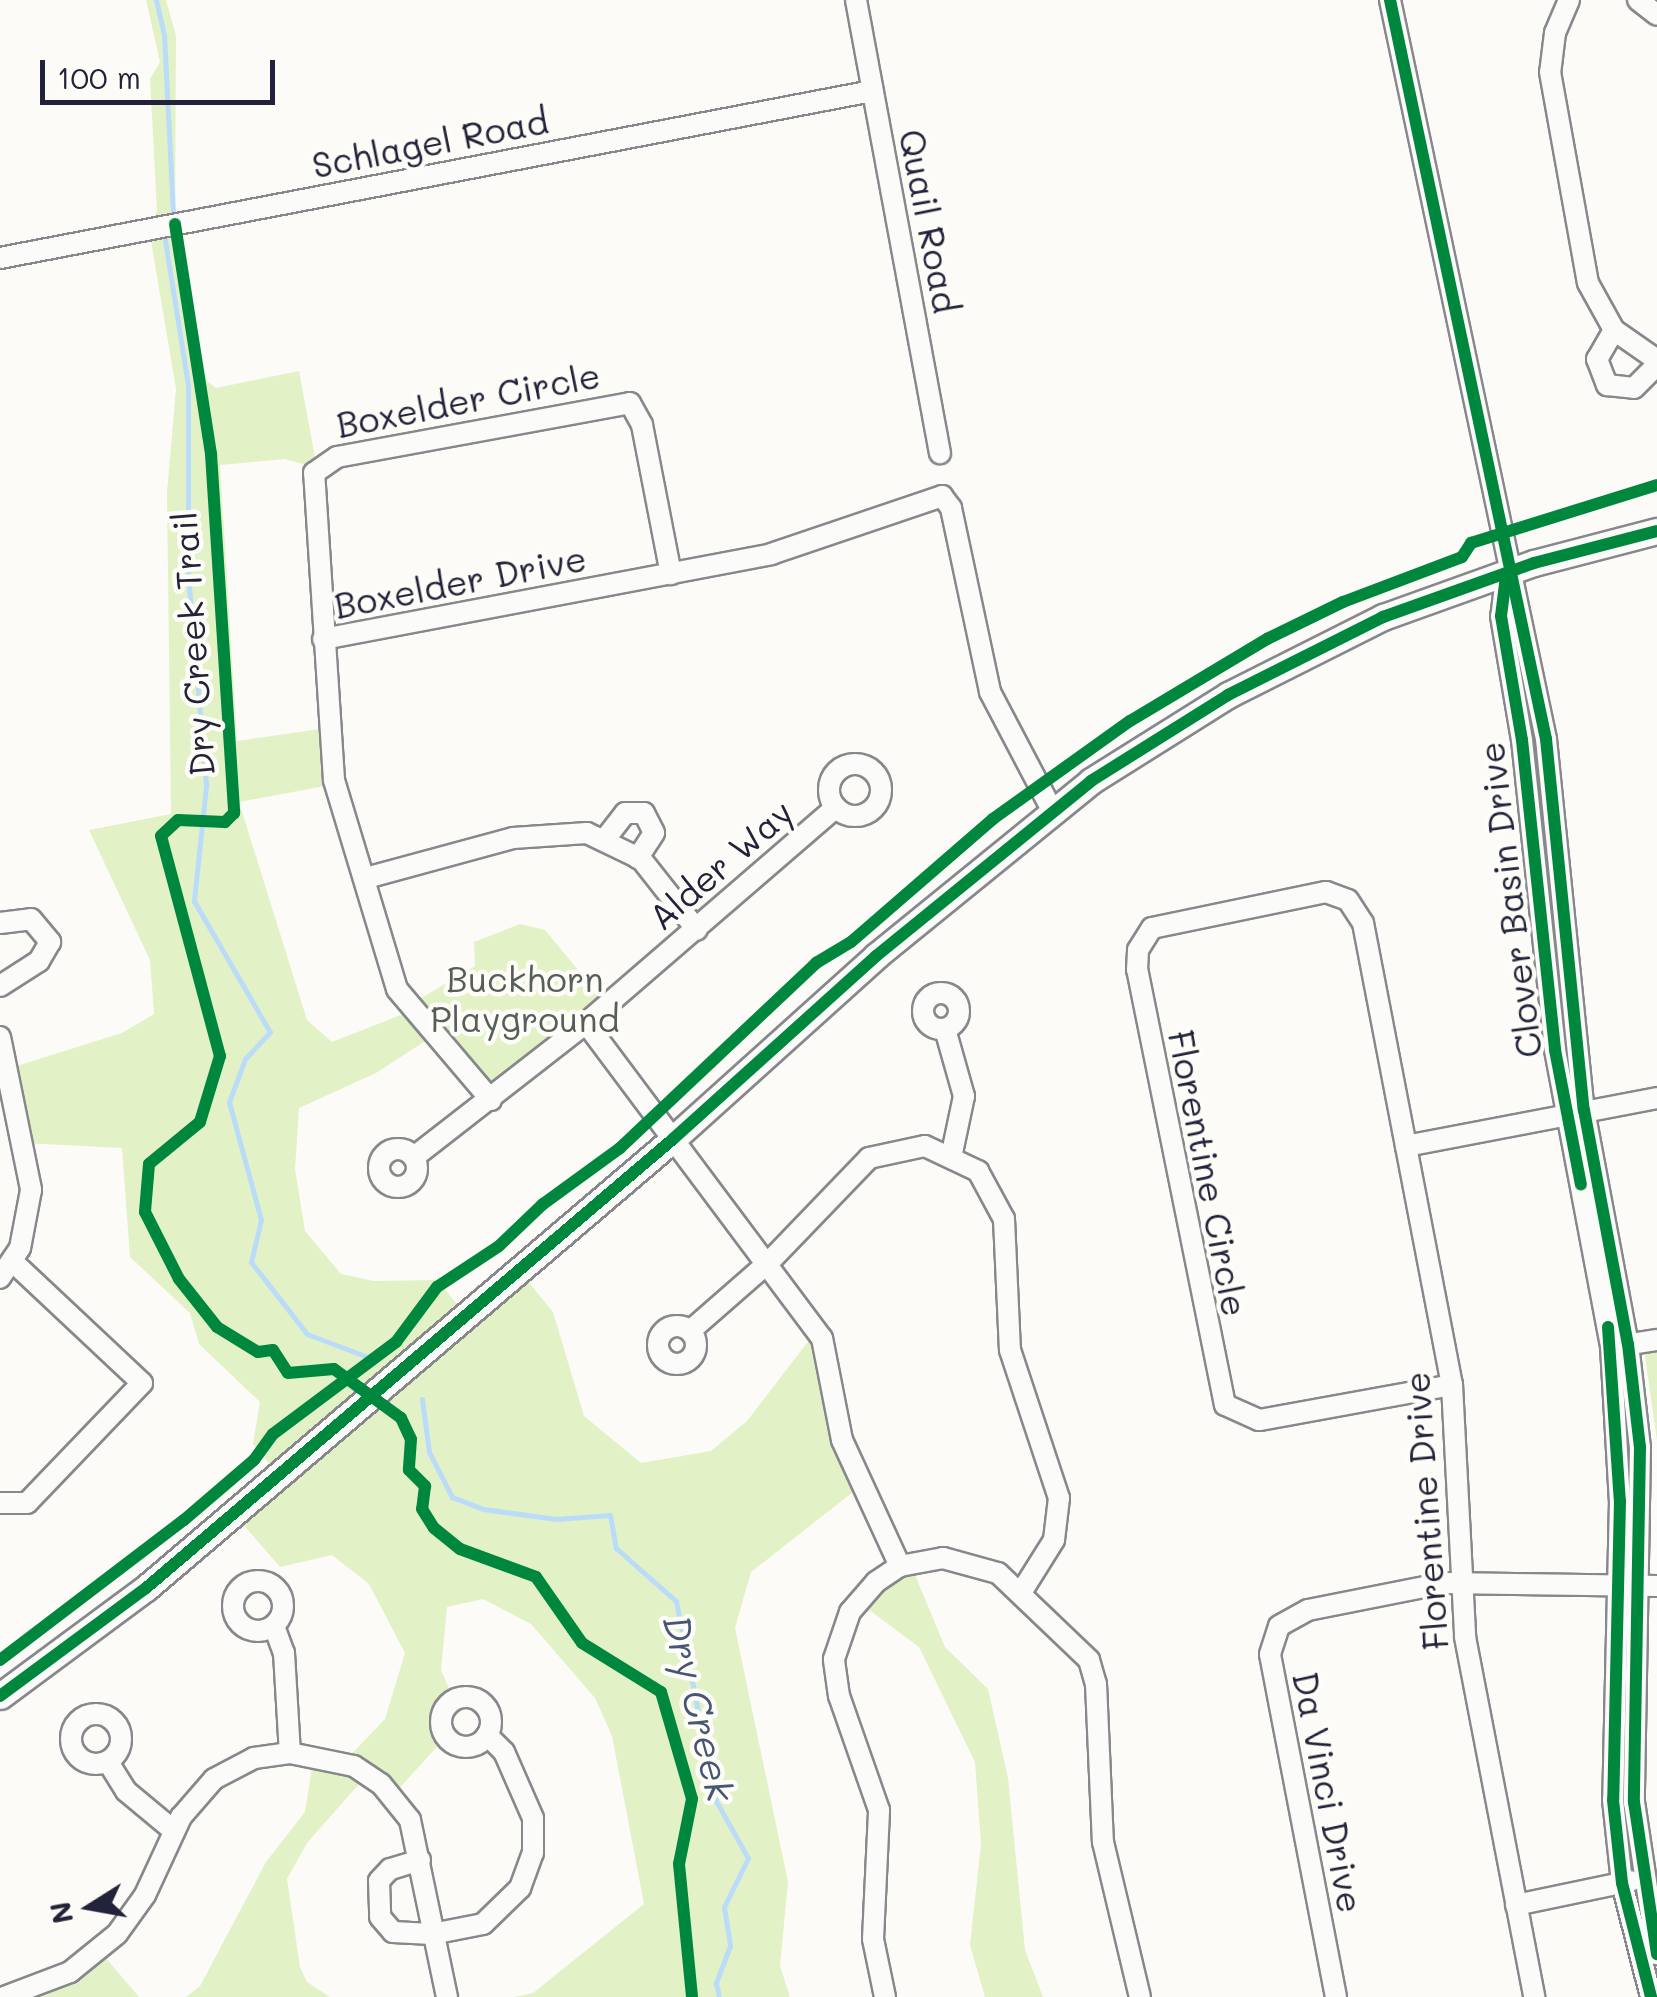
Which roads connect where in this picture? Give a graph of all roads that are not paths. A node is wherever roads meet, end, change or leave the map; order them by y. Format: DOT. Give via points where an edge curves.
graph roads {
  1 [pos="856,0"];
  2 [pos="1390,0"];
  3 [pos="1570,0"];
  4 [pos="1638,0"];
  5 [pos="1657,15"];
  6 [pos="872,91"];
  7 [pos="0,258"];
  8 [pos="1614,330"];
  9 [pos="1657,362"];
  10 [pos="940,454"];
  11 [pos="1657,531"];
  12 [pos="1507,572"];
  13 [pos="671,574"];
  14 [pos="323,639"];
  15 [pos="836,806"];
  16 [pos="1052,810"];
  17 [pos="606,838"];
  18 [pos="638,858"];
  19 [pos="366,878"];
  20 [pos="1352,904"];
  21 [pos="0,924"];
  22 [pos="696,930"];
  23 [pos="0,986"];
  24 [pos="586,1023"];
  25 [pos="945,1028"];
  26 [pos="0,1037"];
  27 [pos="3,1070"];
  28 [pos="1657,1098"];
  29 [pos="491,1100"];
  30 [pos="1575,1112"];
  31 [pos="673,1139"];
  32 [pos="1406,1146"];
  33 [pos="952,1154"];
  34 [pos="414,1157"];
  35 [pos="770,1261"];
  36 [pos="7,1271"];
  37 [pos="690,1331"];
  38 [pos="1657,1340"];
  39 [pos="1620,1345"];
  40 [pos="1452,1385"];
  41 [pos="0,1503"];
  42 [pos="900,1566"];
  43 [pos="1459,1581"];
  44 [pos="1637,1586"];
  45 [pos="1022,1591"];
  46 [pos="274,1626"];
  47 [pos="0,1696"];
  48 [pos="488,1736"];
  49 [pos="290,1753"];
  50 [pos="108,1762"];
  51 [pos="174,1830"];
  52 [pos="420,1860"];
  53 [pos="1632,1881"];
  54 [pos="1516,1905"];
  55 [pos="432,1934"];
  56 [pos="1657,1954"];
  57 [pos="2,1995"];
  58 [pos="447,1997"];
  59 [pos="885,1997"];
  60 [pos="1140,1997"];
  61 [pos="1336,1997"];
  62 [pos="1534,1997"];
  63 [pos="1651,1997"];
  1 -- 6 [label="street, Quail Road"];
  2 -- 12 [label="street, Clover Basin Drive"];
  3 -- 8 [label="street" via="1555,33 1550,78 1586,276"];
  4 -- 5 [label="street"];
  6 -- 7 [label="street, Schlagel Road"];
  6 -- 10 [label="street, Quail Road"];
  8 -- 9 [label="street"];
  8 -- 9 [label="street" via="1597,359 1607,385 1634,388"];
  11 -- 12 [label="main road"];
  12 -- 16 [label="main road" via="1300,655 1133,752"];
  12 -- 30 [label="street, Clover Basin Drive" via="1546,739"];
  13 -- 14 [label="street, Boxelder Drive"];
  13 -- 14 [label="street, Boxelder Circle" via="641,420 634,406 622,403 323,461 312,480"];
  13 -- 16 [label="street, Boxelder Drive" via="784,550 942,496 950,506 990,692"];
  14 -- 19 [label="street, Boxelder Drive" via="333,776"];
  15 -- 22 [label="street, Alder Way"];
  16 -- 31 [label="main road" via="876,956"];
  17 -- 18 [label="street"];
  17 -- 18 [label="street" via="625,814 644,813 654,836"];
  17 -- 19 [label="street" via="547,832 418,859"];
  18 -- 22 [label="street"];
  19 -- 29 [label="street, Boxelder Drive" via="397,989"];
  20 -- 32 [label="street, Florentine Drive" via="1366,938"];
  20 -- 40 [label="street, Florentine Circle" via="1318,893 1169,921 1149,931 1138,950 1218,1392 1233,1413 1259,1420"];
  21 -- 23 [label="street" via="30,918 50,940 39,961"];
  22 -- 24 [label="street, Alder Way"];
  24 -- 29 [label="street, Alder Way"];
  24 -- 31 [label="street"];
  25 -- 33 [label="street" via="964,1096"];
  26 -- 27 [label="street"];
  27 -- 36 [label="street" via="30,1181"];
  28 -- 30 [label="street"];
  29 -- 34 [label="street, Alder Way"];
  30 -- 32 [label="street"];
  30 -- 39 [label="street, Clover Basin Drive"];
  31 -- 35 [label="street"];
  31 -- 47 [label="main road" via="146,1588"];
  32 -- 40 [label="street, Florentine Drive"];
  33 -- 35 [label="street" via="915,1146 869,1158"];
  33 -- 45 [label="street" via="984,1177 1000,1204 1010,1350 1058,1489 1054,1540"];
  35 -- 37 [label="street"];
  35 -- 42 [label="street" via="826,1346 842,1440"];
  36 -- 41 [label="street" via="142,1383 27,1503"];
  38 -- 39 [label="street"];
  39 -- 44 [label="street, Clover Basin Drive" via="1619,1449"];
  40 -- 43 [label="street, Florentine Drive"];
  42 -- 45 [label="street" via="965,1560"];
  42 -- 59 [label="street" via="857,1601 834,1659 837,1688 879,1810 874,1939"];
  43 -- 44 [label="street, Da Vinci Drive"];
  43 -- 54 [label="street, Florentine Drive"];
  43 -- 61 [label="street, Da Vinci Drive" via="1308,1610 1282,1621 1271,1641"];
  44 -- 53 [label="street, Clover Basin Drive" via="1613,1800"];
  45 -- 60 [label="street" via="1080,1646 1095,1676 1103,1842"];
  46 -- 49 [label="street" via="284,1653"];
  48 -- 55 [label="street" via="504,1752 530,1809 531,1862 517,1894 497,1916"];
  49 -- 51 [label="street" via="254,1758 220,1775"];
  49 -- 52 [label="street" via="338,1759 381,1784 410,1820"];
  50 -- 51 [label="street" via="126,1790"];
  51 -- 57 [label="street" via="145,1895 108,1943 70,1972"];
  52 -- 55 [label="street"];
  52 -- 55 [label="street" via="382,1875 378,1909 390,1931"];
  53 -- 54 [label="street"];
  53 -- 56 [label="street, Clover Basin Drive"];
  53 -- 63 [label="street, Clover Basin Drive"];
  54 -- 62 [label="street, Florentine Drive"];
  55 -- 58 [label="street"];
}
